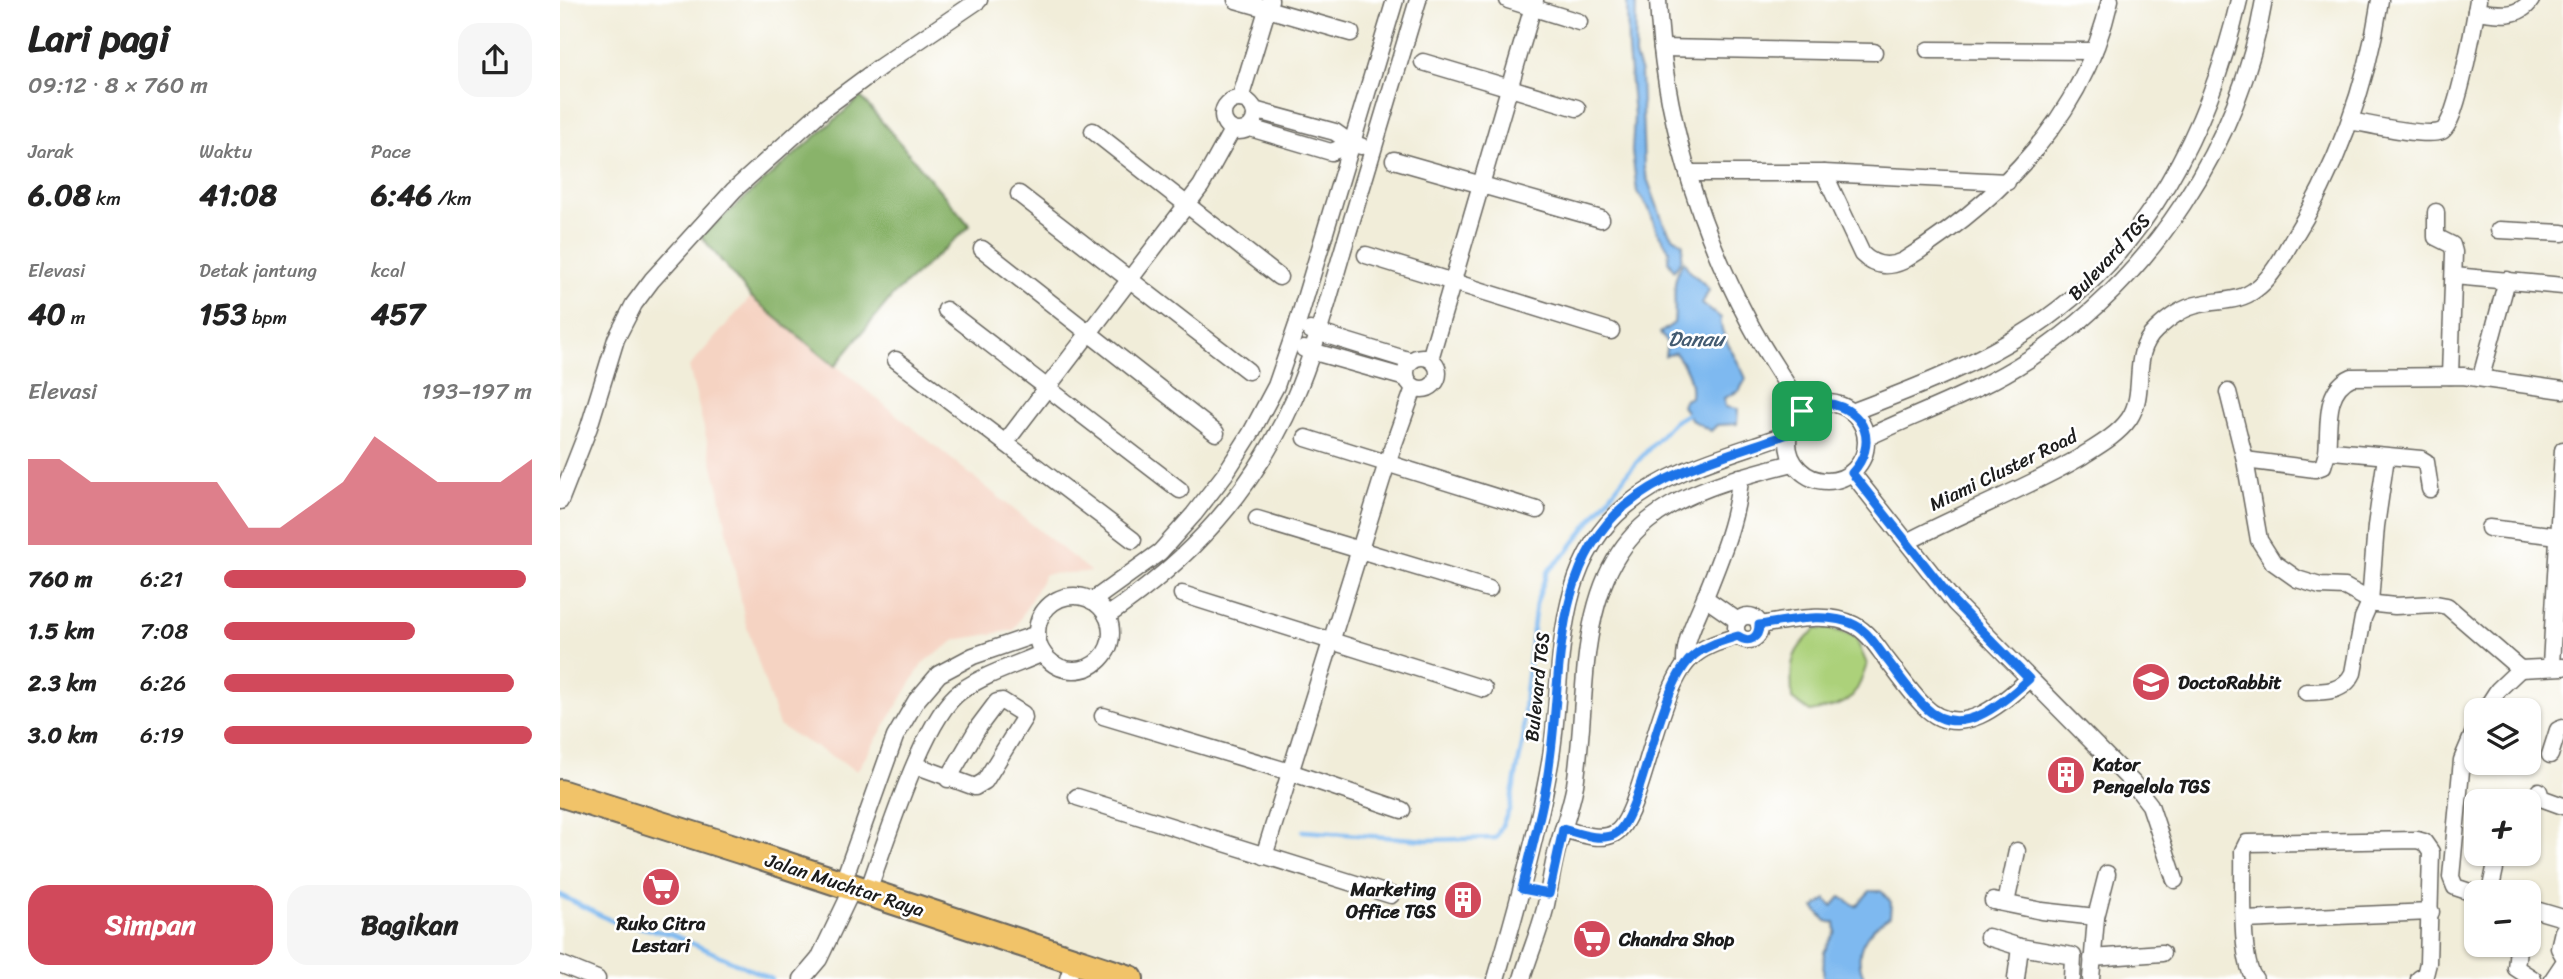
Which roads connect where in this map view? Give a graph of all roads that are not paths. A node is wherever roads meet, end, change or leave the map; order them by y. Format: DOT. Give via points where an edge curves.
graph roads {
  1 [pos="979,0"];
  2 [pos="1236,0"];
  3 [pos="1395,0"];
  4 [pos="1418,0"];
  5 [pos="1508,0"];
  6 [pos="1658,0"];
  7 [pos="2110,0"];
  8 [pos="2239,0"];
  9 [pos="2264,0"];
  10 [pos="2380,0"];
  11 [pos="2531,0"];
  12 [pos="1534,4"];
  13 [pos="1269,5"];
  14 [pos="2477,5"];
  15 [pos="1579,22"];
  16 [pos="1351,33"];
  17 [pos="1662,48"];
  18 [pos="1928,50"];
  19 [pos="2094,51"];
  20 [pos="1874,52"];
  21 [pos="1423,62"];
  22 [pos="1509,88"];
  23 [pos="1240,99"];
  24 [pos="1577,108"];
  25 [pos="1254,110"];
  26 [pos="2350,121"];
  27 [pos="1250,128"];
  28 [pos="1232,130"];
  29 [pos="1093,131"];
  30 [pos="1352,144"];
  31 [pos="1373,149"];
  32 [pos="1394,160"];
  33 [pos="1688,173"];
  34 [pos="1824,173"];
  35 [pos="2007,182"];
  36 [pos="1480,185"];
  37 [pos="1019,194"];
  38 [pos="1186,204"];
  39 [pos="2436,212"];
  40 [pos="1601,219"];
  41 [pos="2499,230"];
  42 [pos="2563,233"];
  43 [pos="982,249"];
  44 [pos="1366,255"];
  45 [pos="2455,275"];
  46 [pos="1279,277"];
  47 [pos="1129,279"];
  48 [pos="2507,280"];
  49 [pos="1452,281"];
  50 [pos="2563,286"];
  51 [pos="946,310"];
  52 [pos="1297,325"];
  53 [pos="1611,331"];
  54 [pos="1088,333"];
  55 [pos="1318,333"];
  56 [pos="1290,345"];
  57 [pos="1311,351"];
  58 [pos="1430,359"];
  59 [pos="896,360"];
  60 [pos="1411,361"];
  61 [pos="1248,371"];
  62 [pos="2450,376"];
  63 [pos="2481,377"];
  64 [pos="1410,383"];
  65 [pos="1047,387"];
  66 [pos="2563,390"];
  67 [pos="2228,392"];
  68 [pos="1802,411"];
  69 [pos="1852,412"];
  70 [pos="1216,433"];
  71 [pos="1790,433"];
  72 [pos="1306,438"];
  73 [pos="1866,438"];
  74 [pos="1004,443"];
  75 [pos="2563,450"];
  76 [pos="2327,453"];
  77 [pos="2386,457"];
  78 [pos="2245,460"];
  79 [pos="1387,463"];
  80 [pos="1793,463"];
  81 [pos="1852,473"];
  82 [pos="1740,477"];
  83 [pos="2430,489"];
  84 [pos="1180,490"];
  85 [pos="560,501"];
  86 [pos="1537,510"];
  87 [pos="1257,519"];
  88 [pos="2489,528"];
  89 [pos="2559,536"];
  90 [pos="1133,540"];
  91 [pos="1907,542"];
  92 [pos="1360,550"];
  93 [pos="1489,589"];
  94 [pos="1182,594"];
  95 [pos="1705,598"];
  96 [pos="1093,601"];
  97 [pos="2370,602"];
  98 [pos="1107,616"];
  99 [pos="1738,628"];
  100 [pos="1037,634"];
  101 [pos="1331,641"];
  102 [pos="1043,653"];
  103 [pos="1685,664"];
  104 [pos="2557,666"];
  105 [pos="2520,668"];
  106 [pos="2029,679"];
  107 [pos="1484,689"];
  108 [pos="2306,692"];
  109 [pos="2493,698"];
  110 [pos="1103,716"];
  111 [pos="2563,728"];
  112 [pos="2464,755"];
  113 [pos="2550,755"];
  114 [pos="915,765"];
  115 [pos="1290,772"];
  116 [pos="948,779"];
  117 [pos="560,793"];
  118 [pos="1076,797"];
  119 [pos="2541,798"];
  120 [pos="2563,806"];
  121 [pos="1402,810"];
  122 [pos="1563,829"];
  123 [pos="2017,851"];
  124 [pos="1264,856"];
  125 [pos="2107,874"];
  126 [pos="2175,880"];
  127 [pos="854,889"];
  128 [pos="1522,889"];
  129 [pos="2464,890"];
  130 [pos="1549,894"];
  131 [pos="1391,895"];
  132 [pos="2431,912"];
  133 [pos="2541,912"];
  134 [pos="2096,917"];
  135 [pos="2563,918"];
  136 [pos="2245,920"];
  137 [pos="2563,931"];
  138 [pos="1988,937"];
  139 [pos="1507,944"];
  140 [pos="2020,947"];
  141 [pos="2162,953"];
  142 [pos="1530,954"];
  143 [pos="2563,955"];
  144 [pos="2517,957"];
  145 [pos="2092,958"];
  146 [pos="560,964"];
  147 [pos="2563,964"];
  148 [pos="1071,970"];
  149 [pos="597,979"];
  150 [pos="802,979"];
  151 [pos="1130,979"];
  152 [pos="1496,979"];
  153 [pos="1522,979"];
  154 [pos="2016,979"];
  155 [pos="2072,979"];
  156 [pos="2091,979"];
  157 [pos="2255,979"];
  158 [pos="2419,979"];
  159 [pos="2532,979"];
  160 [pos="2553,979"];
  1 -- 85 [label="street" via="817,115 734,190 653,280 634,304 617,339"];
  2 -- 13 [label="street"];
  3 -- 30 [label="street"];
  4 -- 31 [label="street"];
  5 -- 12 [label="street"];
  6 -- 17 [label="street"];
  7 -- 19 [label="street"];
  8 -- 69 [label="street, Bulevard TGS" via="2198,125 2152,209 2115,254 2063,305 2025,332 1946,375"];
  9 -- 73 [label="street, Bulevard TGS" via="2252,60 2213,153 2175,215 2125,276 2086,315 2029,359"];
  10 -- 26 [label="street, Miami Cluster Road" via="2368,65"];
  11 -- 14 [label="street" via="2522,10 2498,14"];
  12 -- 15 [label="street"];
  12 -- 22 [label="street"];
  13 -- 16 [label="street"];
  13 -- 23 [label="street"];
  14 -- 26 [label="street" via="2456,101 2442,132"];
  17 -- 20 [label="street"];
  17 -- 33 [label="street"];
  18 -- 19 [label="street"];
  19 -- 35 [label="street" via="2075,94"];
  21 -- 22 [label="street"];
  22 -- 24 [label="street"];
  22 -- 36 [label="street"];
  23 -- 25 [label="street"];
  23 -- 28 [label="street" via="1224,108 1223,121"];
  25 -- 27 [label="street"];
  25 -- 30 [label="street" via="1335,132"];
  26 -- 91 [label="street, Miami Cluster Road" via="2297,233 2259,288 2233,300 2186,308 2148,339 2140,356 2136,407 2124,426 2046,477"];
  27 -- 28 [label="street"];
  27 -- 30 [label="street" via="1331,152"];
  28 -- 38 [label="street"];
  29 -- 38 [label="street"];
  30 -- 31 [label="street"];
  30 -- 52 [label="street"];
  31 -- 55 [label="street"];
  32 -- 36 [label="street"];
  33 -- 34 [label="street"];
  33 -- 68 [label="street" via="1712,246"];
  34 -- 35 [label="street"];
  34 -- 35 [label="street" via="1861,254 1881,265 1896,265 1931,244"];
  36 -- 40 [label="street"];
  36 -- 49 [label="street"];
  37 -- 47 [label="street"];
  38 -- 46 [label="street"];
  38 -- 47 [label="street"];
  39 -- 45 [label="street" via="2436,237 2454,247"];
  41 -- 42 [label="street"];
  43 -- 54 [label="street"];
  44 -- 49 [label="street"];
  45 -- 48 [label="street"];
  45 -- 62 [label="street"];
  47 -- 54 [label="street"];
  47 -- 61 [label="street"];
  48 -- 50 [label="street"];
  48 -- 63 [label="street"];
  49 -- 53 [label="street"];
  49 -- 58 [label="street"];
  51 -- 65 [label="street"];
  52 -- 55 [label="street"];
  52 -- 56 [label="street"];
  54 -- 65 [label="street"];
  54 -- 70 [label="street"];
  55 -- 57 [label="street"];
  55 -- 60 [label="street"];
  56 -- 57 [label="street"];
  56 -- 96 [label="street" via="1276,386 1251,433 1202,504 1160,552"];
  57 -- 64 [label="street"];
  57 -- 98 [label="street" via="1283,422 1245,486 1181,558"];
  58 -- 60 [label="street"];
  58 -- 64 [label="street" via="1437,369 1436,381 1426,389"];
  59 -- 74 [label="street"];
  60 -- 64 [label="street" via="1405,371"];
  62 -- 63 [label="street"];
  62 -- 76 [label="street" via="2373,376 2344,381 2332,394"];
  63 -- 66 [label="street"];
  64 -- 79 [label="street"];
  65 -- 74 [label="street"];
  65 -- 84 [label="street"];
  67 -- 78 [label="street"];
  68 -- 69 [label="street" via="1827,403"];
  68 -- 71 [label="street"];
  69 -- 73 [label="street"];
  71 -- 80 [label="street" via="1788,451"];
  71 -- 128 [label="street, Bulevard TGS" via="1675,476 1625,506 1595,541 1566,617 1550,762"];
  72 -- 79 [label="street"];
  73 -- 81 [label="street" via="1866,451"];
  74 -- 90 [label="street"];
  75 -- 89 [label="street"];
  76 -- 77 [label="street"];
  76 -- 78 [label="street" via="2323,466 2315,469"];
  77 -- 83 [label="street" via="2425,460"];
  77 -- 97 [label="street"];
  78 -- 97 [label="street" via="2259,540 2273,562 2297,579 2345,587"];
  79 -- 86 [label="street"];
  79 -- 92 [label="street"];
  80 -- 81 [label="street" via="1814,480 1840,480"];
  80 -- 82 [label="street"];
  81 -- 91 [label="street"];
  82 -- 95 [label="street" via="1730,525"];
  82 -- 122 [label="street" via="1679,500 1647,521 1631,536 1601,587 1591,622 1574,787"];
  87 -- 92 [label="street"];
  88 -- 89 [label="street"];
  89 -- 104 [label="street"];
  91 -- 106 [label="street" via="1955,603"];
  92 -- 93 [label="street"];
  92 -- 101 [label="street"];
  94 -- 101 [label="street"];
  95 -- 99 [label="street"];
  95 -- 103 [label="street" via="1688,636"];
  96 -- 98 [label="street"];
  96 -- 100 [label="street" via="1074,596 1055,601 1041,615"];
  97 -- 105 [label="street" via="2447,606"];
  97 -- 108 [label="street" via="2350,681 2333,690"];
  98 -- 102 [label="street" via="1109,643 1093,664 1066,668"];
  99 -- 103 [label="street"];
  99 -- 106 [label="street" via="1742,617 1753,617 1759,625 1816,619 1855,625 1924,707 1954,720 1992,710"];
  100 -- 102 [label="street"];
  100 -- 127 [label="street" via="973,656 939,674 916,701 895,737"];
  101 -- 107 [label="street"];
  101 -- 115 [label="street"];
  102 -- 114 [label="street" via="958,692 938,716"];
  103 -- 122 [label="street" via="1621,829 1603,837"];
  104 -- 105 [label="street"];
  105 -- 109 [label="street"];
  106 -- 126 [label="street" via="2150,804"];
  110 -- 115 [label="street"];
  111 -- 113 [label="street" via="2558,730"];
  112 -- 129 [label="street" via="2451,877 2455,887"];
  114 -- 116 [label="street"];
  114 -- 127 [label="street"];
  115 -- 121 [label="street"];
  115 -- 124 [label="street"];
  116 -- 116 [label="street" via="997,702 1023,714 985,781 975,786"];
  117 -- 127 [label="highway, Jalan Muchtar Raya"];
  118 -- 124 [label="street"];
  119 -- 120 [label="street"];
  122 -- 130 [label="street"];
  123 -- 134 [label="street" via="1999,902"];
  124 -- 131 [label="street"];
  125 -- 134 [label="street"];
  127 -- 148 [label="highway, Jalan Muchtar Raya"];
  127 -- 150 [label="street" via="819,959"];
  128 -- 130 [label="street"];
  128 -- 139 [label="street, Bulevard TGS"];
  130 -- 142 [label="street"];
  132 -- 136 [label="street"];
  132 -- 136 [label="street" via="2431,852 2424,842 2254,842 2247,843 2243,851"];
  132 -- 158 [label="street" via="2428,963"];
  133 -- 135 [label="street"];
  134 -- 145 [label="street"];
  136 -- 157 [label="street" via="2245,954"];
  137 -- 143 [label="street" via="2559,948"];
  138 -- 140 [label="street"];
  139 -- 142 [label="street"];
  139 -- 152 [label="street, Bulevard TGS"];
  140 -- 154 [label="street"];
  140 -- 155 [label="street" via="2073,956"];
  141 -- 145 [label="street"];
  142 -- 153 [label="street"];
  144 -- 159 [label="street" via="2516,968"];
  145 -- 156 [label="street"];
  146 -- 149 [label="street"];
  147 -- 160 [label="street"];
  148 -- 151 [label="highway, Jalan Muchtar Raya"];
}
